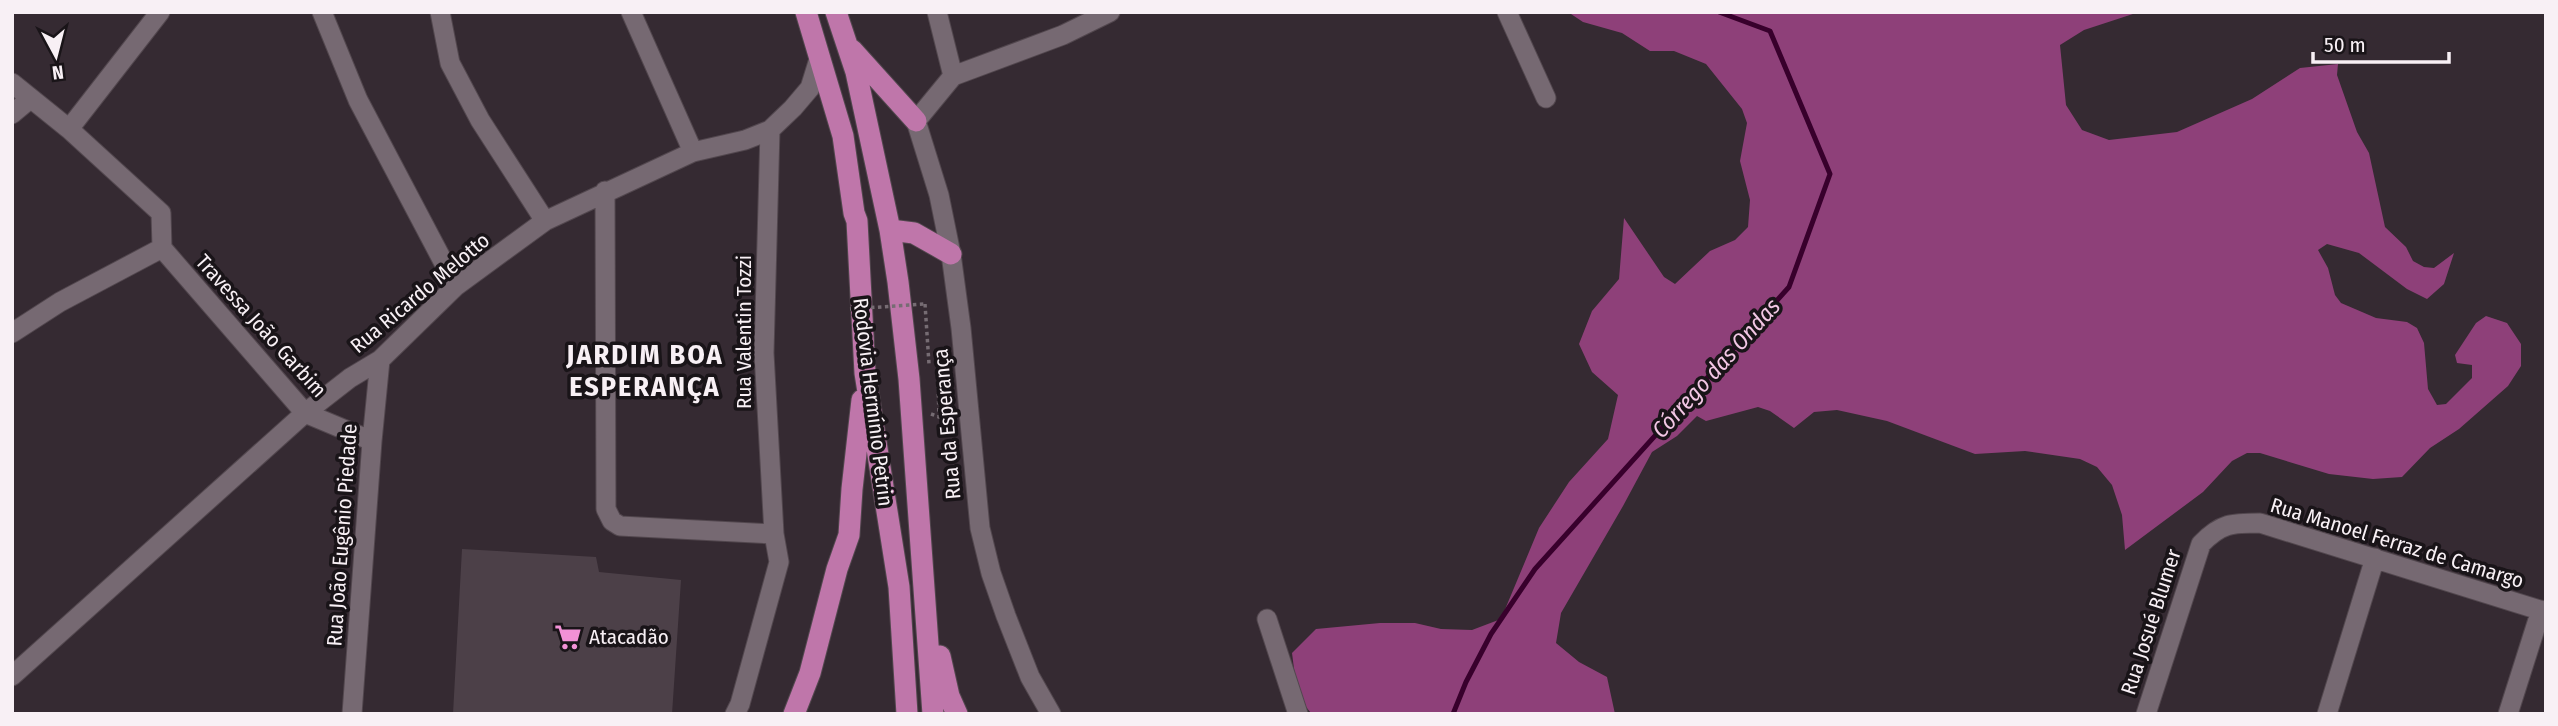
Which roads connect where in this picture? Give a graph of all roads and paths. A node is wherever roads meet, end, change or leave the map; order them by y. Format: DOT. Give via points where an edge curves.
graph roads {
  1 [pos="160,12"];
  2 [pos="322,12"];
  3 [pos="631,12"];
  4 [pos="806,12"];
  5 [pos="836,12"];
  6 [pos="937,12"];
  7 [pos="1110,12"];
  8 [pos="1507,12"];
  9 [pos="444,14"];
  10 [pos="844,42"];
  11 [pos="818,59"];
  12 [pos="953,76"];
  13 [pos="12,83"];
  14 [pos="1546,98"];
  15 [pos="30,99"];
  16 [pos="12,114"];
  17 [pos="916,121"];
  18 [pos="69,130"];
  19 [pos="770,130"];
  20 [pos="693,152"];
  21 [pos="605,191"];
  22 [pos="545,220"];
  23 [pos="890,230"];
  24 [pos="162,248"];
  25 [pos="951,254"];
  26 [pos="456,286"];
  27 [pos="850,309"];
  28 [pos="12,333"];
  29 [pos="380,360"];
  30 [pos="865,373"];
  31 [pos="929,373"];
  32 [pos="938,381"];
  33 [pos="305,414"];
  34 [pos="931,414"];
  35 [pos="372,441"];
  36 [pos="2235,523"];
  37 [pos="922,532"];
  38 [pos="774,534"];
  39 [pos="2375,558"];
  40 [pos="2543,611"];
  41 [pos="1267,619"];
  42 [pos="12,676"];
  43 [pos="352,714"];
  44 [pos="735,714"];
  45 [pos="794,714"];
  46 [pos="907,714"];
  47 [pos="933,714"];
  48 [pos="957,714"];
  49 [pos="1051,714"];
  50 [pos="1298,714"];
  51 [pos="2146,714"];
  52 [pos="2326,714"];
  53 [pos="2508,714"];
  1 -- 18 [label="street"];
  2 -- 26 [label="street" via="358,100"];
  3 -- 20 [label="street"];
  4 -- 11 [label="main road, Rodovia Hermínio Petrin"];
  5 -- 10 [label="main road, Rodovia Hermínio Petrin"];
  6 -- 12 [label="street"];
  7 -- 12 [label="street" via="1063,35"];
  8 -- 14 [label="street"];
  9 -- 22 [label="street" via="450,63 480,120"];
  10 -- 17 [label="main road"];
  10 -- 23 [label="main road, Rodovia Hermínio Petrin" via="856,72"];
  11 -- 19 [label="street, Rua Ricardo Melotto" via="810,88"];
  11 -- 30 [label="main road, Rodovia Hermínio Petrin" via="848,158 857,221"];
  12 -- 17 [label="street"];
  13 -- 15 [label="street"];
  15 -- 16 [label="street"];
  15 -- 18 [label="street"];
  17 -- 25 [label="street, Rua da Esperança"];
  18 -- 24 [label="street" via="161,213"];
  19 -- 20 [label="street, Rua Ricardo Melotto"];
  19 -- 38 [label="street, Rua Valentin Tozzi" via="764,353"];
  20 -- 21 [label="street, Rua Ricardo Melotto"];
  21 -- 22 [label="street, Rua Ricardo Melotto"];
  21 -- 38 [label="street" via="609,518 620,526"];
  22 -- 26 [label="street, Rua Ricardo Melotto"];
  23 -- 25 [label="main road" via="914,233"];
  23 -- 37 [label="main road, Rodovia Hermínio Petrin"];
  24 -- 28 [label="street"];
  24 -- 33 [label="street, Travessa João Garbim"];
  25 -- 49 [label="street, Rua da Esperança" via="980,528 1006,616 1030,677"];
  26 -- 29 [label="street, Rua Ricardo Melotto"];
  27 -- 31 [label="path, bridge" via="925,304"];
  29 -- 33 [label="street, Rua Ricardo Melotto"];
  29 -- 35 [label="street, Rua João Eugênio Piedade"];
  30 -- 45 [label="main road" via="849,535"];
  30 -- 46 [label="main road, Rodovia Hermínio Petrin" via="899,587"];
  32 -- 34 [label="path" via="939,417"];
  33 -- 35 [label="street, Travessa João Garbim"];
  33 -- 42 [label="street, Rua Ricardo Melotto"];
  35 -- 43 [label="street, Rua João Eugênio Piedade"];
  36 -- 39 [label="street, Rua Manoel Ferraz de Camargo" via="2260,523"];
  36 -- 51 [label="street, Rua Josué Blumer" via="2216,529 2201,544"];
  37 -- 47 [label="main road, Rodovia Hermínio Petrin"];
  37 -- 48 [label="main road" via="939,653"];
  38 -- 44 [label="street, Rua Valentin Tozzi" via="779,562"];
  39 -- 40 [label="street, Rua Manoel Ferraz de Camargo"];
  39 -- 52 [label="street"];
  40 -- 53 [label="street"];
  41 -- 50 [label="street"];
}
